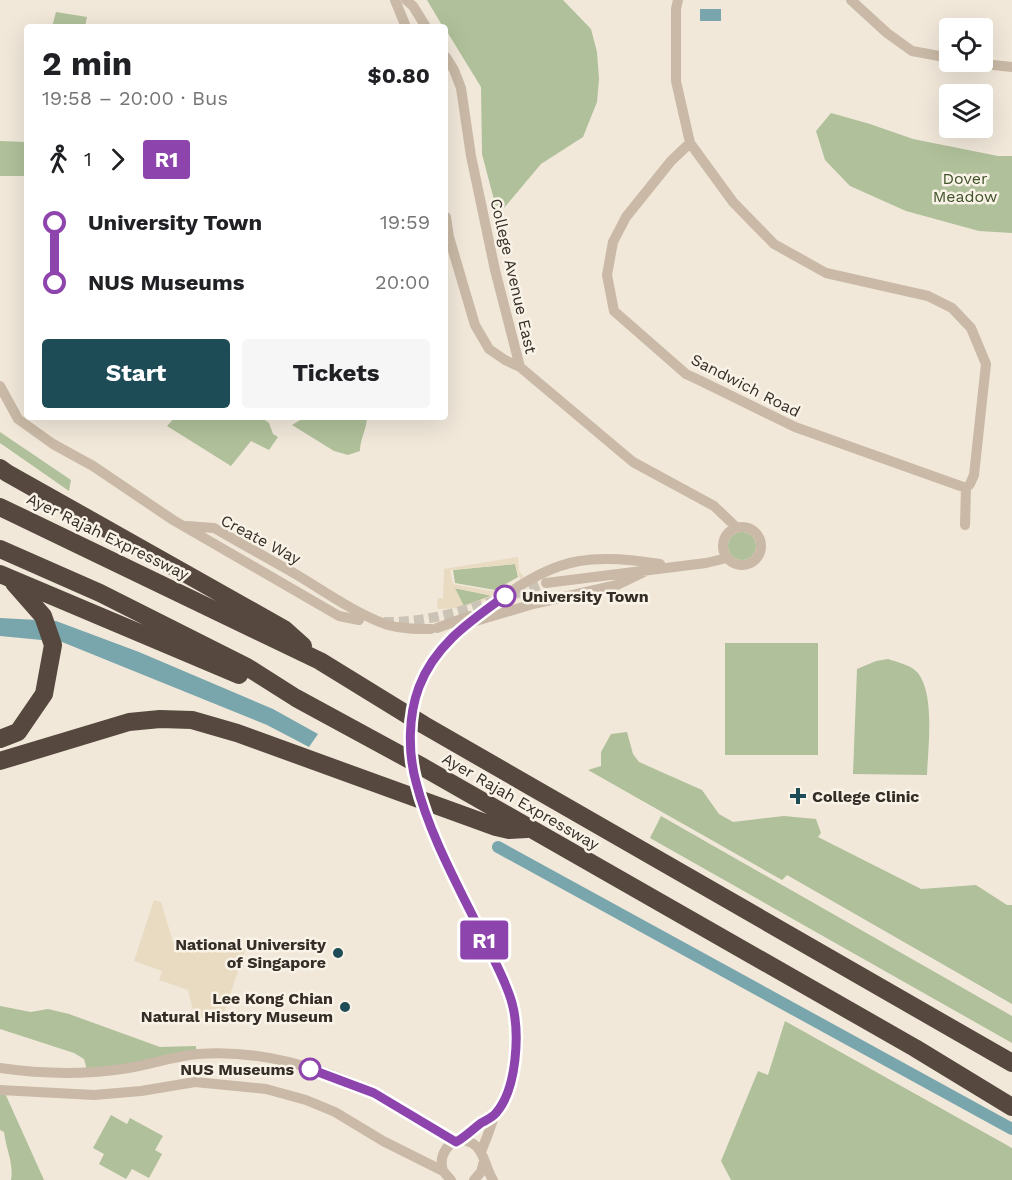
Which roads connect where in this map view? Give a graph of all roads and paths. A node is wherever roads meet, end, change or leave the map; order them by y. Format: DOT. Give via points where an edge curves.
graph roads {
  1 [pos="395,0"];
  2 [pos="406,0"];
  3 [pos="678,0"];
  4 [pos="851,0"];
  5 [pos="405,24"];
  6 [pos="424,24"];
  7 [pos="939,56"];
  8 [pos="448,60"];
  9 [pos="993,65"];
  10 [pos="1012,67"];
  11 [pos="690,143"];
  12 [pos="448,230"];
  13 [pos="520,367"];
  14 [pos="0,386"];
  15 [pos="0,468"];
  16 [pos="966,488"];
  17 [pos="5,507"];
  18 [pos="964,525"];
  19 [pos="184,526"];
  20 [pos="736,527"];
  21 [pos="0,549"];
  22 [pos="727,558"];
  23 [pos="675,567"];
  24 [pos="650,569"];
  25 [pos="5,577"];
  26 [pos="546,583"];
  27 [pos="505,596"];
  28 [pos="359,621"];
  29 [pos="466,624"];
  30 [pos="320,661"];
  31 [pos="296,698"];
  32 [pos="0,739"];
  33 [pos="0,761"];
  34 [pos="528,828"];
  35 [pos="1012,1063"];
  36 [pos="0,1068"];
  37 [pos="1,1087"];
  38 [pos="1012,1107"];
  39 [pos="495,1115"];
  40 [pos="461,1139"];
  41 [pos="483,1156"];
  42 [pos="443,1172"];
  43 [pos="451,1180"];
  44 [pos="474,1180"];
  45 [pos="493,1180"];
  1 -- 5 [label="street"];
  2 -- 6 [label="street"];
  3 -- 11 [label="street" via="676,81"];
  4 -- 7 [label="street" via="912,51"];
  8 -- 13 [label="street, College Avenue East" via="461,88 495,270"];
  9 -- 10 [label="street"];
  11 -- 16 [label="street" via="733,202 774,244 826,273 928,296 952,308 971,328 986,364 974,475"];
  11 -- 16 [label="street, Sandwich Road" via="650,185 613,242 607,275 614,311 686,374 795,427"];
  12 -- 13 [label="street, College Avenue East" via="475,325 489,349"];
  13 -- 20 [label="street" via="633,462 714,506"];
  14 -- 19 [label="street" via="23,423"];
  15 -- 30 [label="highway" via="284,629"];
  16 -- 18 [label="street"];
  17 -- 30 [label="highway, Ayer Rajah Expressway"];
  19 -- 27 [label="street, Create Way, bridge" via="214,528 390,626 434,628 464,619"];
  19 -- 28 [label="street, Create Way" via="339,615"];
  20 -- 22 [label="street" via="723,540"];
  20 -- 22 [label="street" via="747,527 756,533 761,542 760,552 754,561 743,565"];
  21 -- 31 [label="highway, Ayer Rajah Expressway" via="100,593 247,667"];
  22 -- 23 [label="street"];
  23 -- 24 [label="street"];
  23 -- 27 [label="street" via="626,558 578,561 551,567"];
  24 -- 26 [label="street"];
  24 -- 29 [label="street, bridge" via="625,582"];
  25 -- 31 [label="highway"];
  25 -- 32 [label="highway" via="43,615 53,645 44,694 18,732"];
  27 -- 29 [label="street, bridge"];
  29 -- 39 [label="street, bridge" via="430,664 418,689 411,718 411,741 415,781 432,831 512,1003 517,1029 513,1070"];
  30 -- 35 [label="highway, Ayer Rajah Expressway" via="424,725"];
  31 -- 34 [label="highway, Ayer Rajah Expressway"];
  33 -- 34 [label="highway" via="129,722 192,720 502,828"];
  34 -- 38 [label="highway, Ayer Rajah Expressway"];
  36 -- 40 [label="street" via="88,1074 196,1054 258,1055 304,1066 374,1093"];
  37 -- 42 [label="street" via="94,1095 195,1082 256,1087 335,1112"];
  39 -- 40 [label="street"];
  39 -- 41 [label="street"];
  40 -- 41 [label="street" via="474,1144"];
  40 -- 42 [label="street" via="444,1151"];
  41 -- 44 [label="street" via="481,1172"];
  41 -- 45 [label="street"];
  42 -- 43 [label="street"];
}
